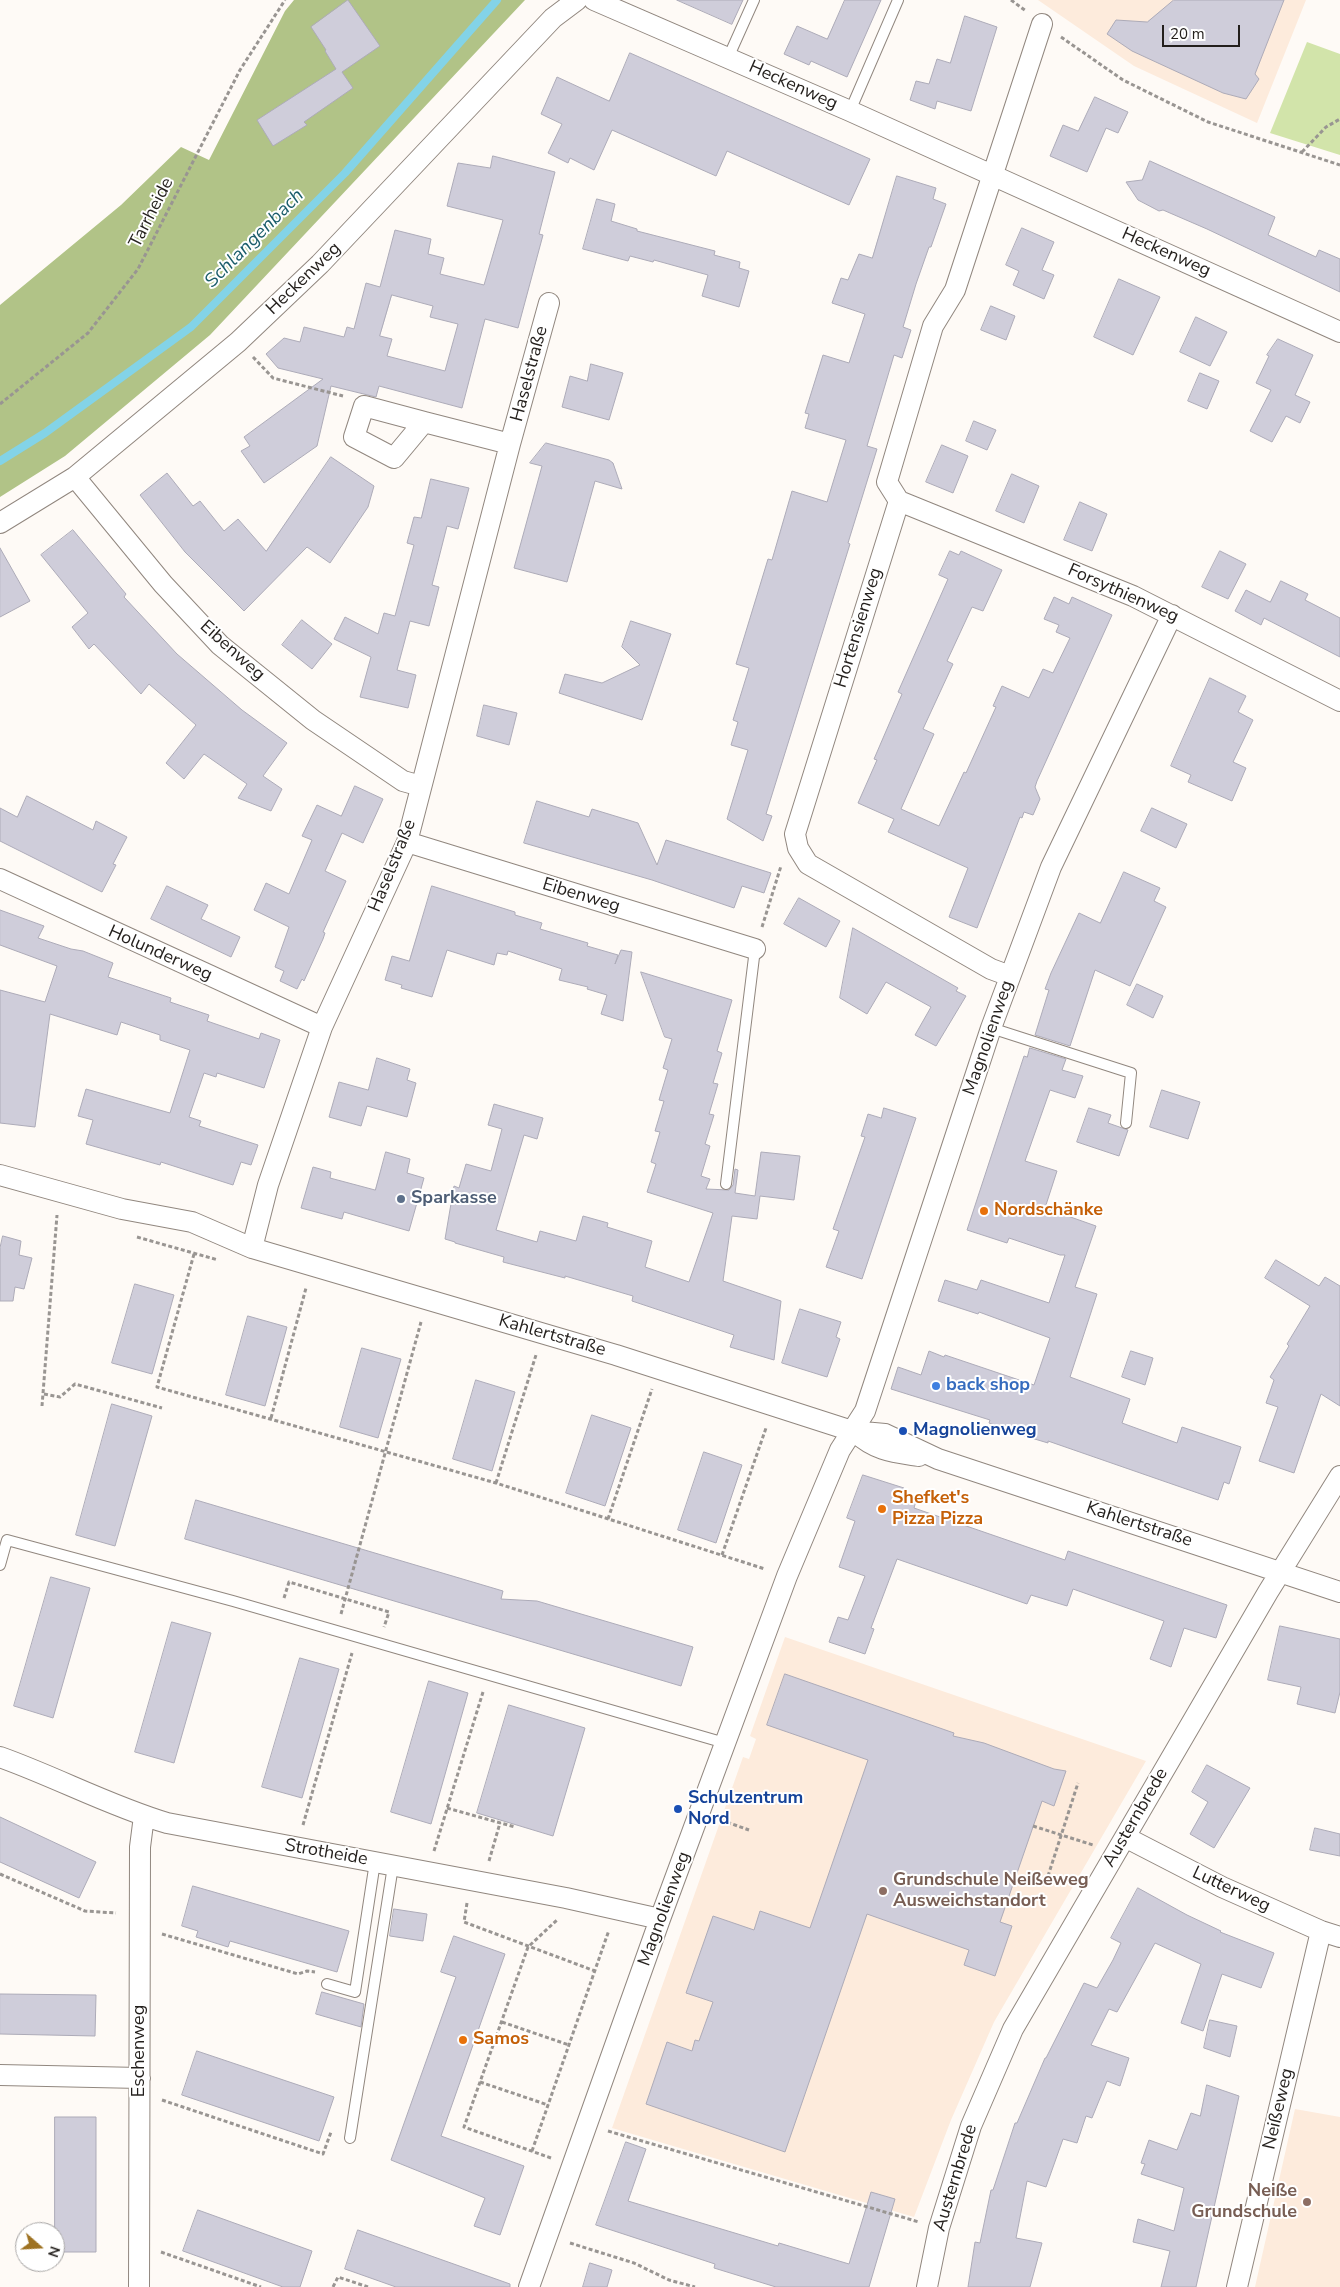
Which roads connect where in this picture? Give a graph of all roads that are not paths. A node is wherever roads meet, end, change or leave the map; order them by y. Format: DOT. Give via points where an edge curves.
graph roads {
  1 [pos="577,0"];
  2 [pos="594,0"];
  3 [pos="754,0"];
  4 [pos="898,0"];
  5 [pos="1042,24"];
  6 [pos="728,58"];
  7 [pos="850,111"];
  8 [pos="991,176"];
  9 [pos="549,303"];
  10 [pos="1340,332"];
  11 [pos="424,422"];
  12 [pos="510,444"];
  13 [pos="75,477"];
  14 [pos="899,501"];
  15 [pos="0,523"];
  16 [pos="1172,615"];
  17 [pos="1340,701"];
  18 [pos="421,786"];
  19 [pos="407,842"];
  20 [pos="0,879"];
  21 [pos="755,949"];
  22 [pos="1010,976"];
  23 [pos="322,1027"];
  24 [pos="991,1028"];
  25 [pos="1126,1123"];
  26 [pos="0,1175"];
  27 [pos="726,1184"];
  28 [pos="249,1247"];
  29 [pos="854,1432"];
  30 [pos="1340,1476"];
  31 [pos="0,1565"];
  32 [pos="1280,1573"];
  33 [pos="1340,1592"];
  34 [pos="725,1743"];
  35 [pos="0,1757"];
  36 [pos="144,1816"];
  37 [pos="1125,1837"];
  38 [pos="384,1864"];
  39 [pos="660,1919"];
  40 [pos="1331,1934"];
  41 [pos="327,1984"];
  42 [pos="0,2075"];
  43 [pos="140,2085"];
  44 [pos="350,2138"];
  45 [pos="138,2287"];
  46 [pos="529,2287"];
  47 [pos="927,2287"];
  48 [pos="1237,2287"];
  1 -- 13 [label="street, Heckenweg" via="553,18 320,264 238,342"];
  2 -- 6 [label="street, Heckenweg"];
  3 -- 6 [label="lane"];
  4 -- 7 [label="lane"];
  5 -- 8 [label="street"];
  6 -- 7 [label="street, Heckenweg"];
  7 -- 8 [label="street, Heckenweg"];
  8 -- 10 [label="street, Heckenweg"];
  8 -- 14 [label="street" via="956,290 933,326 887,482"];
  9 -- 12 [label="street, Haselstraße"];
  11 -- 11 [label="street, Haselstraße" via="394,458 354,437 364,406"];
  11 -- 12 [label="street, Haselstraße"];
  12 -- 18 [label="street, Haselstraße"];
  13 -- 15 [label="street, Heckenweg"];
  13 -- 18 [label="street, Eibenweg" via="163,584 220,645 313,720 403,781"];
  14 -- 16 [label="street, Forsythienweg" via="1133,596"];
  14 -- 22 [label="street, Hortensienweg" via="795,834 798,848 808,864 991,969"];
  16 -- 17 [label="street, Forsythienweg"];
  16 -- 22 [label="street, Magnolienweg" via="1051,867"];
  18 -- 19 [label="street, Haselstraße"];
  19 -- 21 [label="street, Eibenweg"];
  19 -- 23 [label="street, Haselstraße"];
  20 -- 23 [label="street, Holunderweg"];
  21 -- 27 [label="lane"];
  22 -- 24 [label="street, Magnolienweg"];
  23 -- 28 [label="street, Haselstraße"];
  24 -- 25 [label="lane" via="1131,1073"];
  24 -- 29 [label="street, Magnolienweg" via="864,1411"];
  26 -- 28 [label="street, Kahlertstraße" via="122,1209 192,1222"];
  28 -- 29 [label="street, Kahlertstraße" via="616,1355"];
  29 -- 32 [label="street, Kahlertstraße" via="885,1434 938,1459"];
  29 -- 34 [label="street, Magnolienweg" via="840,1450 786,1576"];
  30 -- 32 [label="street, Austernbrede"];
  31 -- 34 [label="lane" via="7,1540"];
  32 -- 33 [label="street, Kahlertstraße"];
  32 -- 37 [label="street, Austernbrede"];
  34 -- 39 [label="street, Magnolienweg"];
  35 -- 36 [label="street, Strotheide"];
  36 -- 38 [label="street, Strotheide"];
  36 -- 43 [label="street, Eschenweg" via="140,1847"];
  37 -- 40 [label="street, Lutterweg" via="1222,1887"];
  37 -- 47 [label="street, Austernbrede" via="1013,2029 971,2126 939,2228"];
  38 -- 39 [label="street, Strotheide"];
  38 -- 41 [label="lane" via="355,1992"];
  38 -- 44 [label="lane"];
  39 -- 46 [label="street, Magnolienweg"];
  40 -- 48 [label="street, Neißeweg"];
  42 -- 43 [label="street"];
  43 -- 45 [label="street, Eschenweg"];
}
